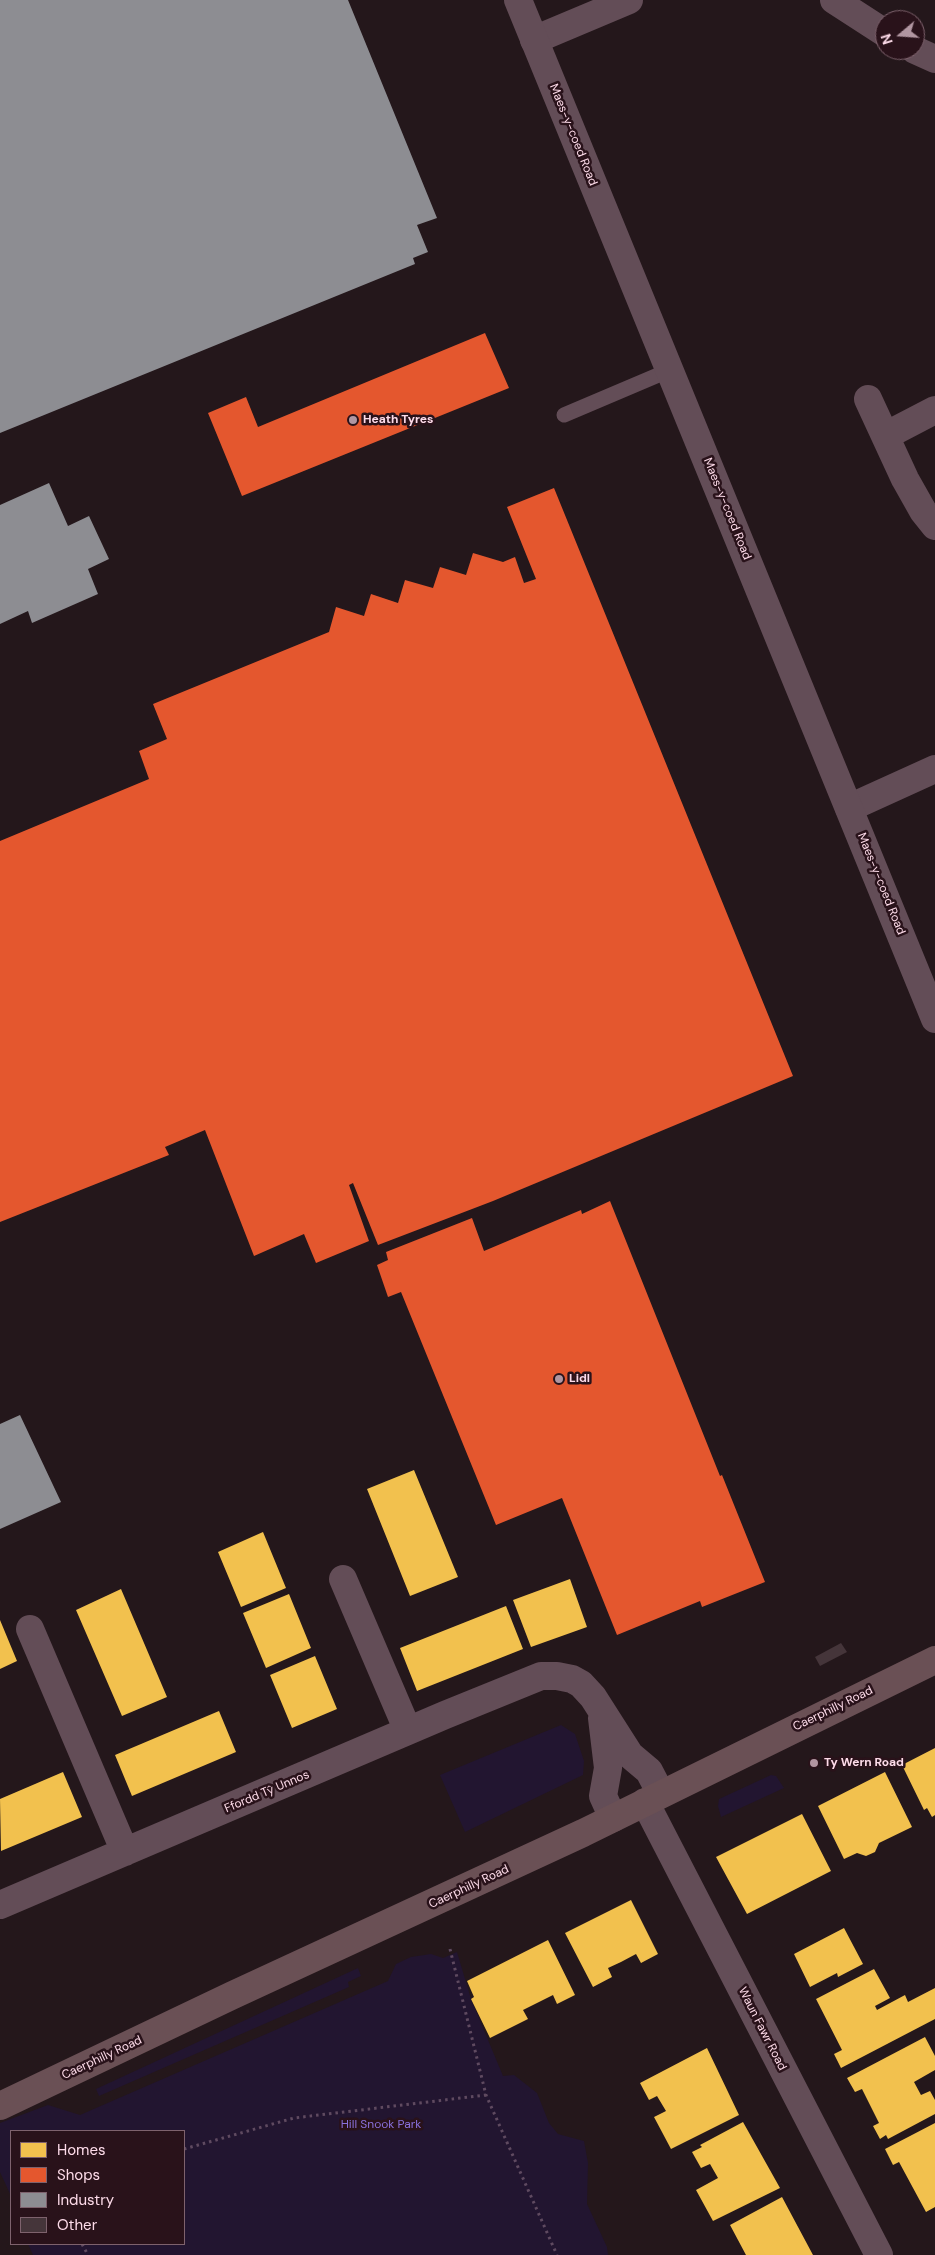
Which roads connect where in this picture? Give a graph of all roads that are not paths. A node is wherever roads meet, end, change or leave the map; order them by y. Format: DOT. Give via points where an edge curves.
graph roads {
  1 [pos="518,0"];
  2 [pos="629,0"];
  3 [pos="834,0"];
  4 [pos="875,27"];
  5 [pos="534,40"];
  6 [pos="670,370"];
  7 [pos="868,399"];
  8 [pos="935,410"];
  9 [pos="564,415"];
  10 [pos="885,436"];
  11 [pos="935,526"];
  12 [pos="935,769"];
  13 [pos="849,808"];
  14 [pos="935,1019"];
  15 [pos="343,1579"];
  16 [pos="30,1629"];
  17 [pos="935,1660"];
  18 [pos="602,1714"];
  19 [pos="408,1731"];
  20 [pos="653,1798"];
  21 [pos="613,1818"];
  22 [pos="126,1852"];
  23 [pos="0,1905"];
  24 [pos="4,2104"];
  25 [pos="879,2255"];
  1 -- 5 [label="street, Maes-y-coed Road"];
  2 -- 5 [label="street"];
  3 -- 4 [label="street"];
  5 -- 6 [label="street, Maes-y-coed Road"];
  6 -- 9 [label="lane"];
  6 -- 13 [label="street, Maes-y-coed Road"];
  7 -- 10 [label="street"];
  8 -- 10 [label="street"];
  10 -- 11 [label="street" via="905,479"];
  12 -- 13 [label="street"];
  13 -- 14 [label="street, Maes-y-coed Road"];
  15 -- 19 [label="street"];
  16 -- 22 [label="street"];
  17 -- 20 [label="main road, Caerphilly Road"];
  18 -- 19 [label="street, Ffordd Tŷ Unnos" via="581,1684 572,1679 541,1676"];
  18 -- 20 [label="street, Ffordd Tŷ Unnos" via="630,1755 649,1771"];
  18 -- 21 [label="street, Ffordd Tŷ Unnos" via="608,1768 603,1796"];
  19 -- 22 [label="street, Ffordd Tŷ Unnos"];
  20 -- 21 [label="main road, Caerphilly Road"];
  20 -- 25 [label="street, Waun Fawr Road"];
  21 -- 24 [label="main road, Caerphilly Road"];
  22 -- 23 [label="street, Ffordd Tŷ Unnos"];
}
